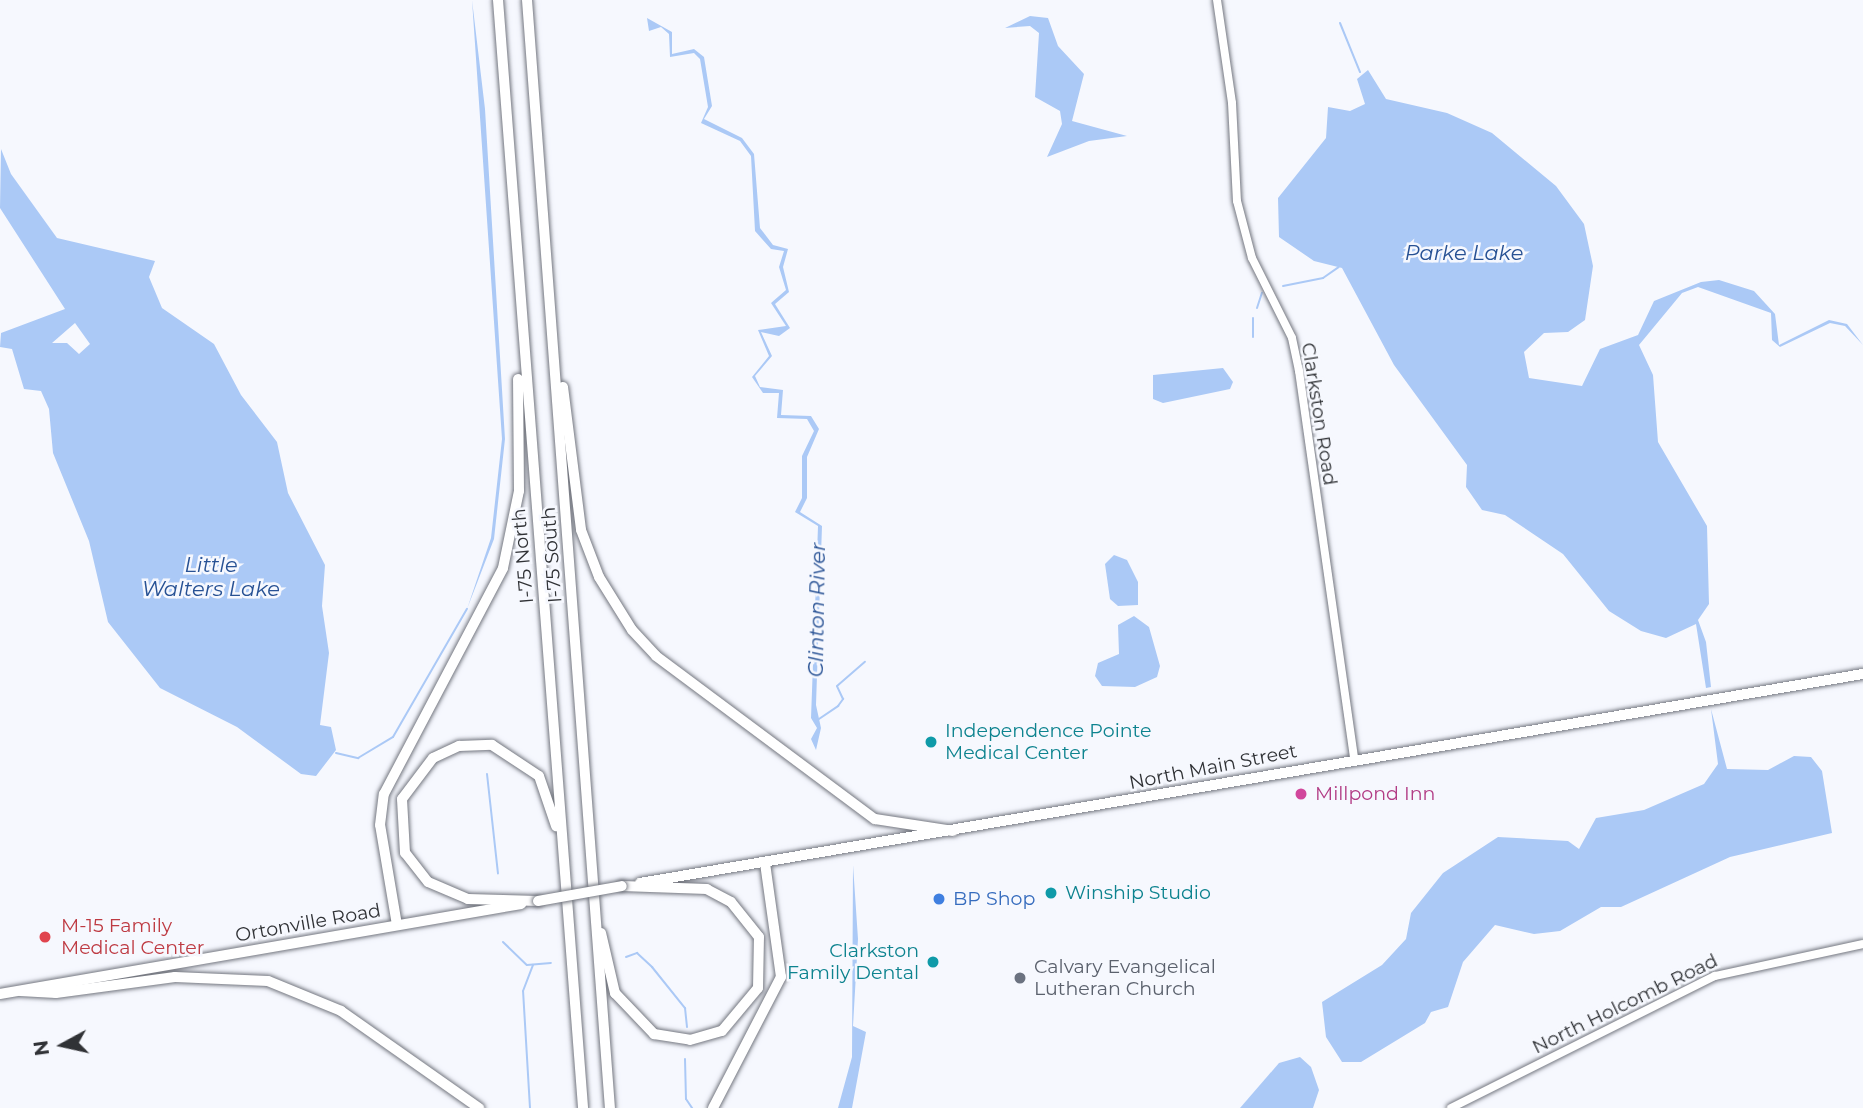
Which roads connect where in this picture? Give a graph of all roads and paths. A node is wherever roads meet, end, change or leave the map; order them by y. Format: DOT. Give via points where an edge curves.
graph roads {
  1 [pos="498,0"];
  2 [pos="527,0"];
  3 [pos="1217,0"];
  4 [pos="551,310"];
  5 [pos="522,342"];
  6 [pos="1863,674"];
  7 [pos="1354,758"];
  8 [pos="953,831"];
  9 [pos="563,860"];
  10 [pos="765,863"];
  11 [pos="622,886"];
  12 [pos="538,901"];
  13 [pos="594,911"];
  14 [pos="397,925"];
  15 [pos="1863,944"];
  16 [pos="20,991"];
  17 [pos="0,994"];
  18 [pos="479,1108"];
  19 [pos="583,1108"];
  20 [pos="610,1108"];
  21 [pos="713,1108"];
  22 [pos="1451,1108"];
  1 -- 5 [label="highway, I-75 North"];
  2 -- 4 [label="highway, I-75 South"];
  3 -- 7 [label="street, Clarkston Road" via="1232,103 1237,201 1252,258 1294,346"];
  4 -- 8 [label="highway" via="581,530 599,577 632,630 656,656 875,818"];
  4 -- 13 [label="highway, I-75 South"];
  5 -- 9 [label="highway, I-75 North"];
  5 -- 14 [label="highway" via="519,491 503,568 384,794 380,825"];
  6 -- 7 [label="main road, North Main Street"];
  7 -- 8 [label="main road, North Main Street"];
  8 -- 10 [label="main road, North Main Street"];
  9 -- 12 [label="highway" via="546,788 508,751 474,743 447,750 422,766 407,788 399,813 402,843 428,882 468,899"];
  9 -- 19 [label="highway, I-75 North"];
  10 -- 11 [label="main road, North Main Street"];
  10 -- 21 [label="highway" via="781,977"];
  11 -- 12 [label="main road, Ortonville Road, bridge"];
  11 -- 13 [label="highway" via="707,889 744,913 759,937 761,978 730,1025 690,1040 664,1037 635,1020 611,983"];
  12 -- 14 [label="main road, Ortonville Road"];
  13 -- 20 [label="highway, I-75 South"];
  14 -- 16 [label="main road, Ortonville Road"];
  15 -- 22 [label="street, North Holcomb Road" via="1715,976"];
  16 -- 17 [label="main road, Ortonville Road"];
  16 -- 18 [label="highway" via="56,993 175,977 268,981 341,1011"];
}
